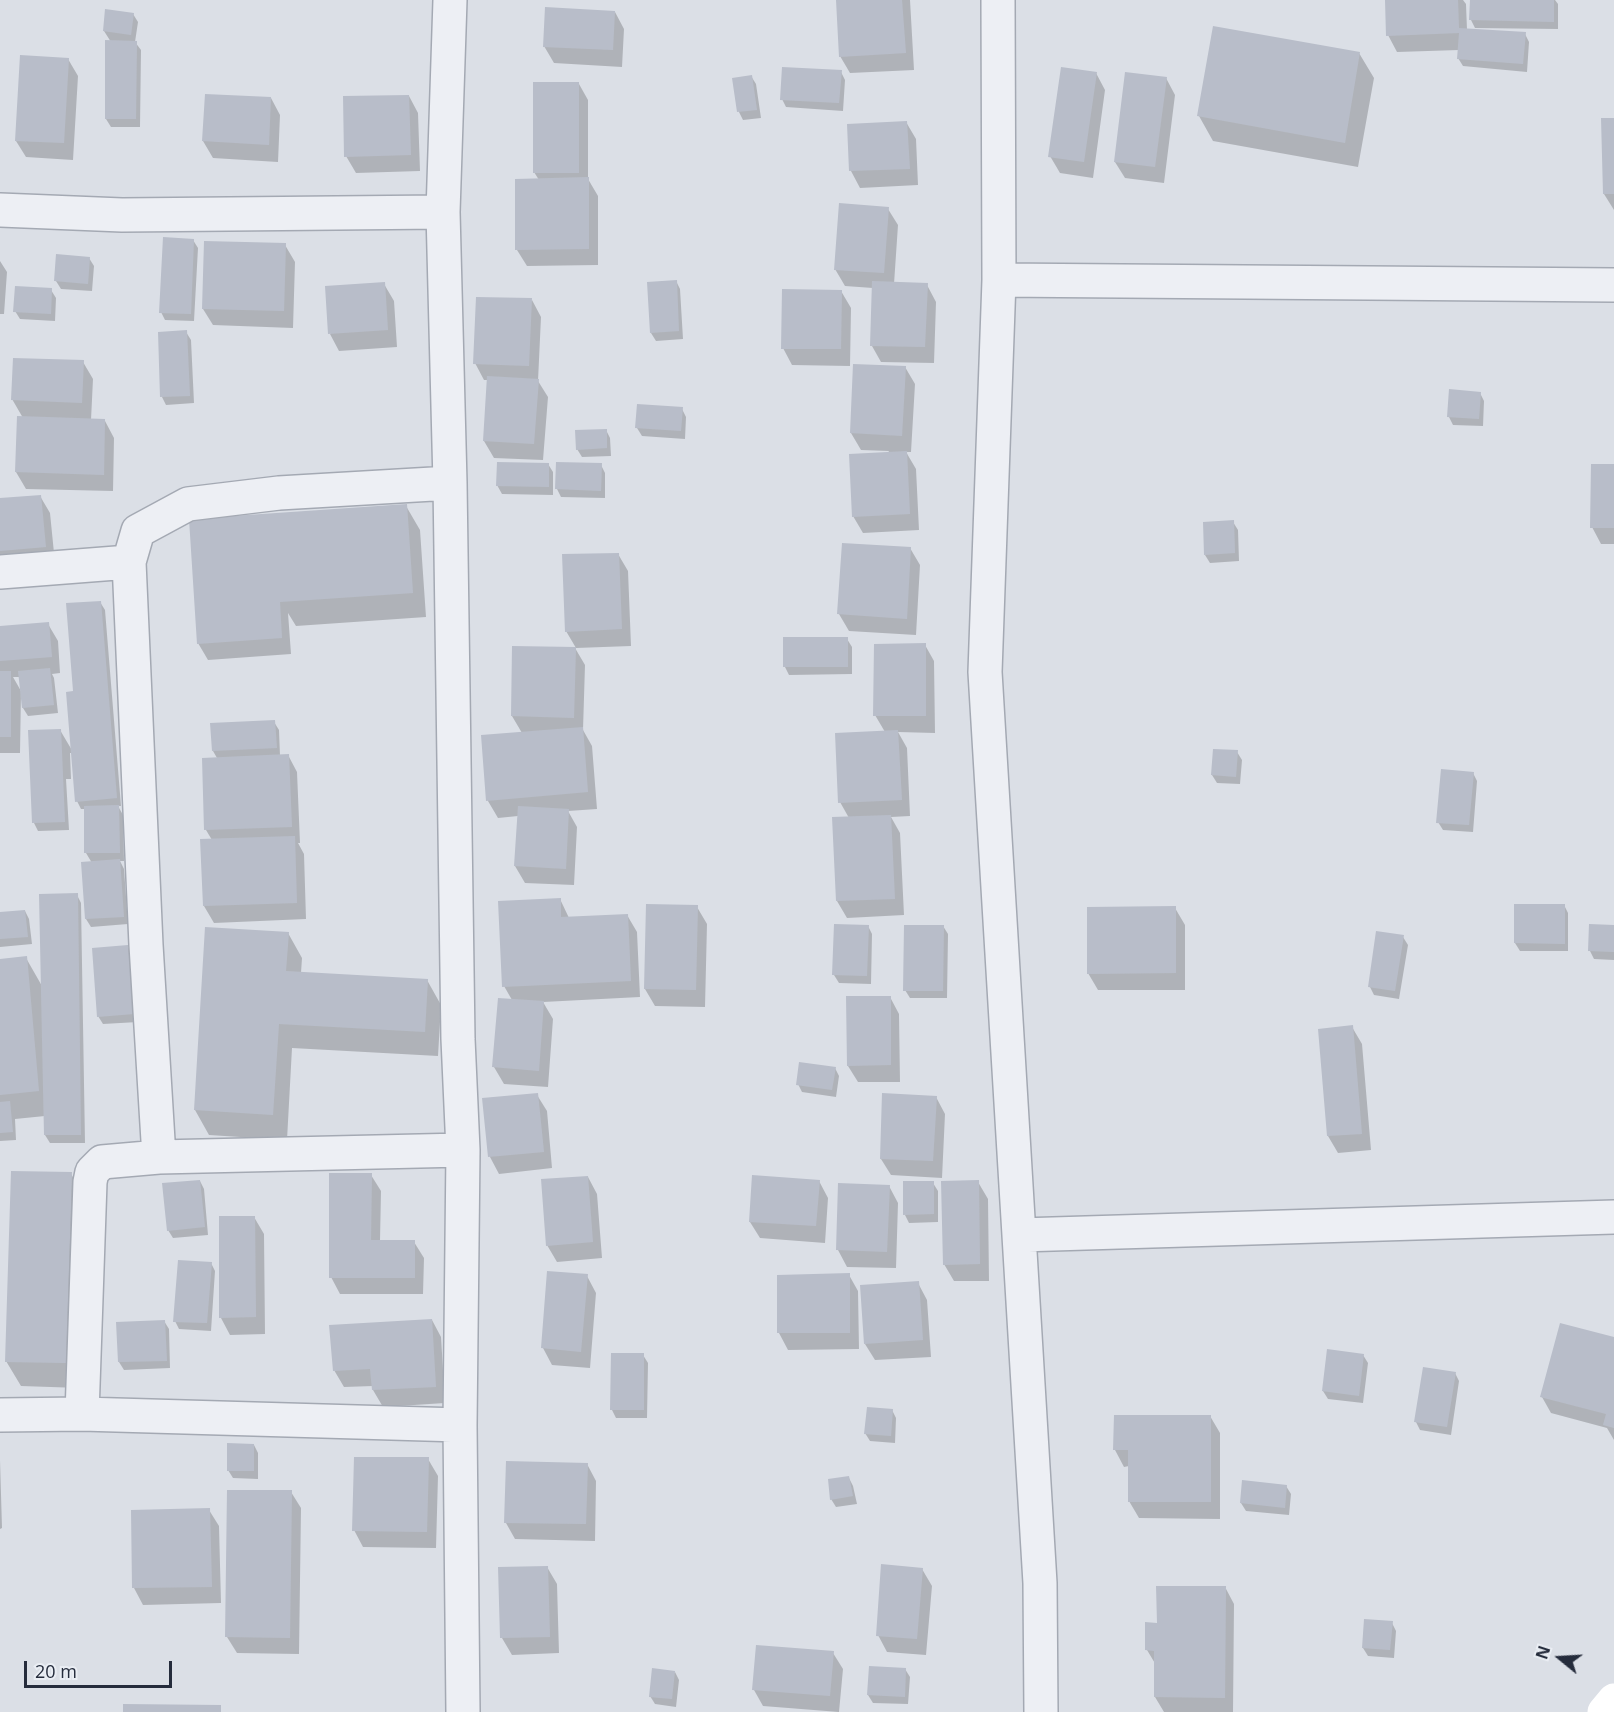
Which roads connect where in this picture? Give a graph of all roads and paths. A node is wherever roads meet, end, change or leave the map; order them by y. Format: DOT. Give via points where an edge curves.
graph roads {
  1 [pos="450,0"];
  2 [pos="998,0"];
  3 [pos="0,210"];
  4 [pos="443,212"];
  5 [pos="999,280"];
  6 [pos="1614,285"];
  7 [pos="450,483"];
  8 [pos="129,562"];
  9 [pos="0,573"];
  10 [pos="463,1150"];
  11 [pos="159,1157"];
  12 [pos="1614,1217"];
  13 [pos="1020,1235"];
  14 [pos="82,1414"];
  15 [pos="0,1415"];
  16 [pos="460,1425"];
  17 [pos="1614,1700"];
  18 [pos="463,1712"];
  19 [pos="1041,1712"];
  20 [pos="1604,1712"];
  1 -- 4 [label="street"];
  2 -- 5 [label="street"];
  3 -- 4 [label="street" via="122,215"];
  4 -- 7 [label="street"];
  5 -- 6 [label="street"];
  5 -- 13 [label="street" via="985,672"];
  7 -- 8 [label="street" via="279,493 188,504 138,531"];
  7 -- 10 [label="street"];
  8 -- 9 [label="street"];
  8 -- 11 [label="street"];
  10 -- 11 [label="street"];
  10 -- 16 [label="street"];
  11 -- 14 [label="street" via="102,1162 92,1172"];
  12 -- 13 [label="street"];
  13 -- 19 [label="street" via="1040,1583"];
  14 -- 15 [label="street"];
  14 -- 16 [label="street"];
  16 -- 18 [label="street"];
  17 -- 20 [label="main road"];
}
